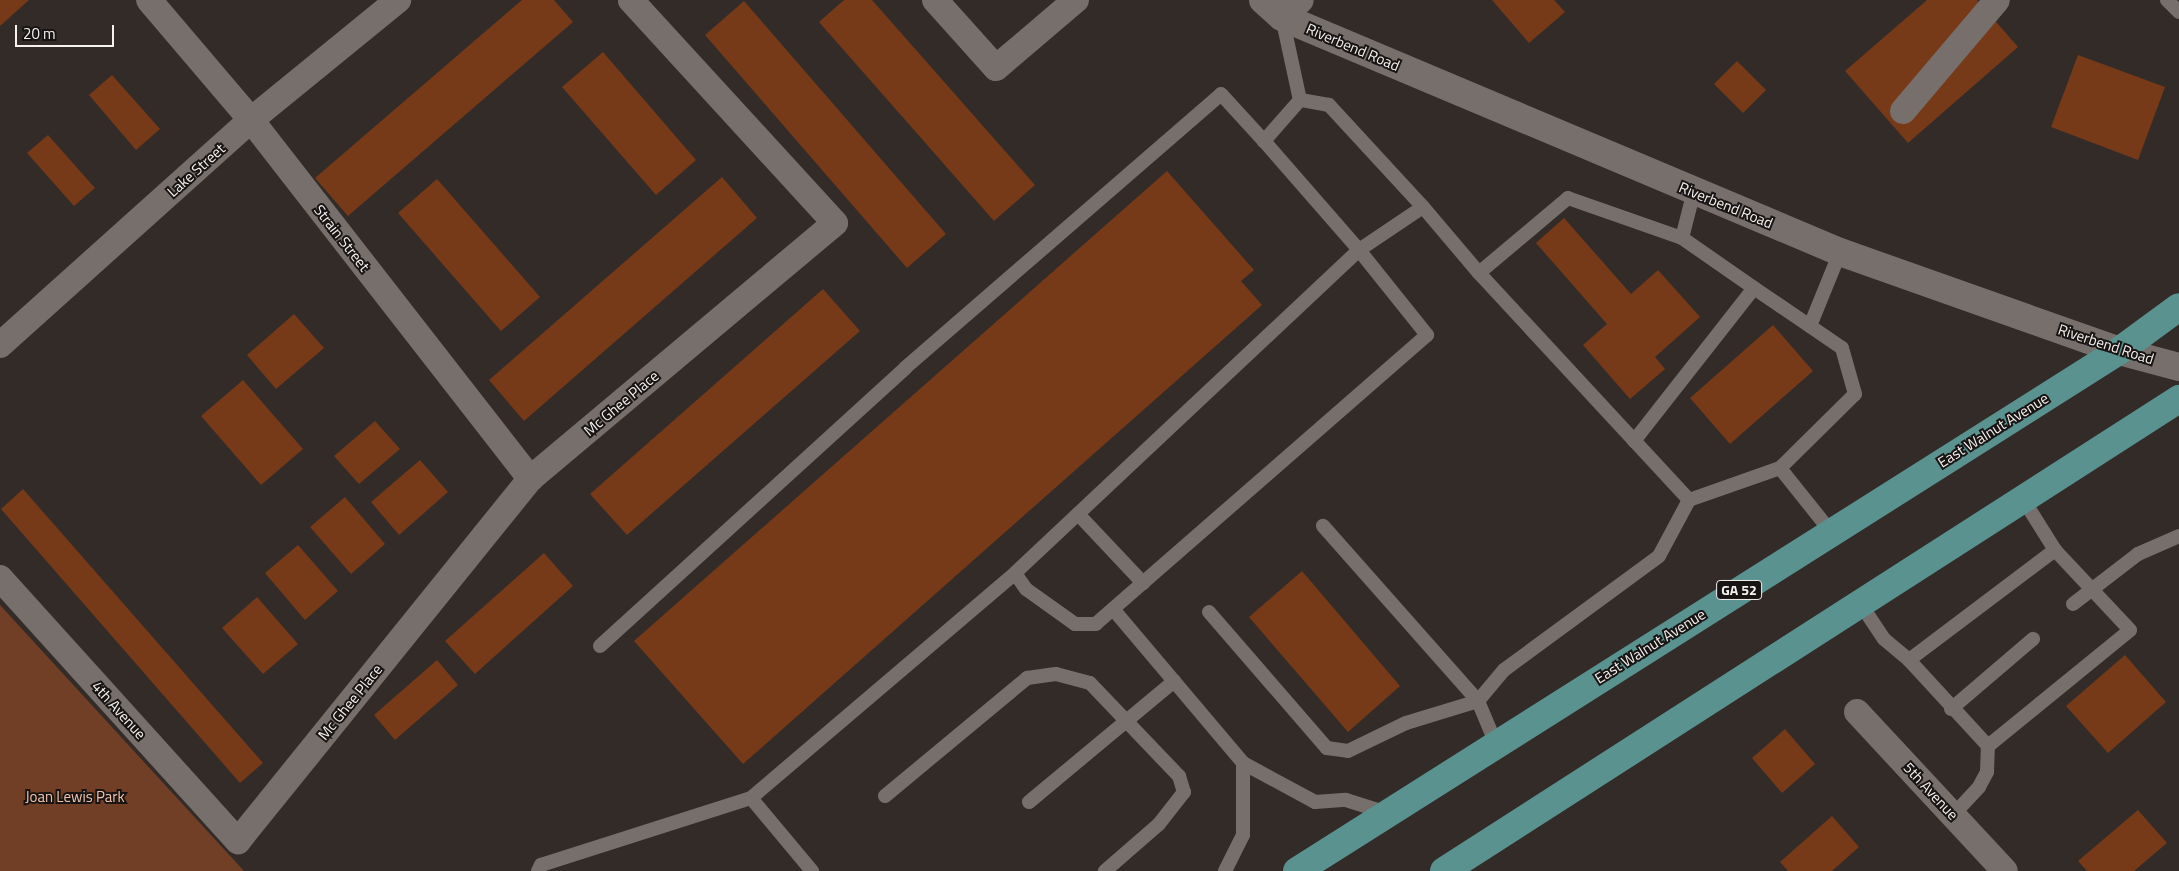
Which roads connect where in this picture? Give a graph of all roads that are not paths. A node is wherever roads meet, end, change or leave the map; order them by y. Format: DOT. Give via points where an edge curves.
graph roads {
  1 [pos="150,0"];
  2 [pos="398,0"];
  3 [pos="631,0"];
  4 [pos="935,0"];
  5 [pos="1076,0"];
  6 [pos="1997,0"];
  7 [pos="2167,0"];
  8 [pos="1282,6"];
  9 [pos="2179,12"];
  10 [pos="1300,100"];
  11 [pos="1903,111"];
  12 [pos="252,120"];
  13 [pos="1264,141"];
  14 [pos="1694,191"];
  15 [pos="1423,207"];
  16 [pos="1682,238"];
  17 [pos="1359,250"];
  18 [pos="1840,252"];
  19 [pos="1479,273"];
  20 [pos="1754,288"];
  21 [pos="2179,307"];
  22 [pos="1810,326"];
  23 [pos="0,345"];
  24 [pos="2119,351"];
  25 [pos="2179,367"];
  26 [pos="2179,399"];
  27 [pos="1634,441"];
  28 [pos="1780,468"];
  29 [pos="530,479"];
  30 [pos="2023,499"];
  31 [pos="1689,500"];
  32 [pos="1078,514"];
  33 [pos="1323,526"];
  34 [pos="1831,532"];
  35 [pos="2179,536"];
  36 [pos="2056,550"];
  37 [pos="1015,573"];
  38 [pos="0,578"];
  39 [pos="1142,583"];
  40 [pos="2091,588"];
  41 [pos="1860,602"];
  42 [pos="2072,604"];
  43 [pos="1113,609"];
  44 [pos="1209,612"];
  45 [pos="2033,640"];
  46 [pos="600,646"];
  47 [pos="1909,660"];
  48 [pos="1174,681"];
  49 [pos="1478,701"];
  50 [pos="1951,709"];
  51 [pos="1857,712"];
  52 [pos="1126,721"];
  53 [pos="1496,744"];
  54 [pos="1988,746"];
  55 [pos="1243,763"];
  56 [pos="885,796"];
  57 [pos="751,798"];
  58 [pos="1029,802"];
  59 [pos="1387,814"];
  60 [pos="1953,815"];
  61 [pos="238,841"];
  62 [pos="538,871"];
  63 [pos="812,871"];
  64 [pos="1105,871"];
  65 [pos="1225,871"];
  66 [pos="1297,871"];
  67 [pos="1444,871"];
  68 [pos="2005,871"];
  1 -- 12 [label="street, Strain Street"];
  2 -- 12 [label="street, Lake Street"];
  3 -- 29 [label="street, Mc Ghee Place" via="836,223"];
  4 -- 5 [label="street" via="996,68"];
  6 -- 11 [label="street"];
  7 -- 9 [label="lane"];
  8 -- 10 [label="lane"];
  8 -- 14 [label="street, Riverbend Road"];
  10 -- 13 [label="lane"];
  10 -- 15 [label="lane" via="1329,105"];
  12 -- 23 [label="street, Lake Street"];
  12 -- 29 [label="street, Strain Street"];
  13 -- 17 [label="lane"];
  13 -- 46 [label="lane" via="1221,94 905,368"];
  14 -- 16 [label="lane"];
  14 -- 18 [label="street, Riverbend Road"];
  15 -- 17 [label="lane"];
  15 -- 19 [label="lane"];
  16 -- 19 [label="lane" via="1568,198"];
  16 -- 20 [label="lane"];
  17 -- 32 [label="lane"];
  17 -- 39 [label="lane" via="1427,335"];
  18 -- 22 [label="lane"];
  18 -- 24 [label="street, Riverbend Road"];
  19 -- 27 [label="lane"];
  20 -- 22 [label="lane"];
  20 -- 27 [label="lane"];
  21 -- 24 [label="main road, East Walnut Avenue / GA 52"];
  22 -- 28 [label="lane" via="1842,348 1855,394"];
  24 -- 25 [label="street, Riverbend Road"];
  24 -- 34 [label="main road, East Walnut Avenue / GA 52"];
  26 -- 30 [label="main road"];
  27 -- 31 [label="lane"];
  28 -- 31 [label="lane"];
  28 -- 34 [label="lane"];
  29 -- 61 [label="street, Mc Ghee Place"];
  30 -- 36 [label="lane"];
  30 -- 41 [label="main road"];
  31 -- 49 [label="lane" via="1660,556 1504,670"];
  32 -- 37 [label="lane"];
  32 -- 39 [label="lane"];
  33 -- 49 [label="lane"];
  34 -- 53 [label="main road, East Walnut Avenue / GA 52"];
  35 -- 40 [label="lane" via="2138,554"];
  36 -- 40 [label="lane"];
  36 -- 47 [label="lane"];
  37 -- 43 [label="lane" via="1026,589 1074,624 1096,624"];
  37 -- 57 [label="lane"];
  38 -- 61 [label="street, 4th Avenue"];
  39 -- 43 [label="lane"];
  40 -- 42 [label="lane"];
  40 -- 54 [label="lane" via="2130,630"];
  41 -- 47 [label="lane" via="1884,639"];
  41 -- 67 [label="main road"];
  43 -- 48 [label="lane"];
  44 -- 49 [label="lane" via="1328,748 1348,751 1406,723"];
  45 -- 50 [label="lane"];
  47 -- 50 [label="lane"];
  48 -- 52 [label="lane"];
  48 -- 55 [label="lane"];
  49 -- 53 [label="lane"];
  50 -- 54 [label="lane"];
  51 -- 60 [label="street, 5th Avenue"];
  52 -- 56 [label="lane" via="1090,683 1056,674 1027,678"];
  52 -- 58 [label="lane"];
  52 -- 64 [label="lane" via="1178,776 1184,792 1159,824"];
  53 -- 59 [label="main road, East Walnut Avenue / GA 52"];
  54 -- 60 [label="lane" via="1987,772"];
  55 -- 59 [label="lane" via="1315,802 1346,800"];
  55 -- 65 [label="lane" via="1243,835"];
  57 -- 62 [label="lane" via="541,865"];
  57 -- 63 [label="lane"];
  59 -- 66 [label="main road, East Walnut Avenue / GA 52"];
  60 -- 68 [label="street, 5th Avenue"];
}
